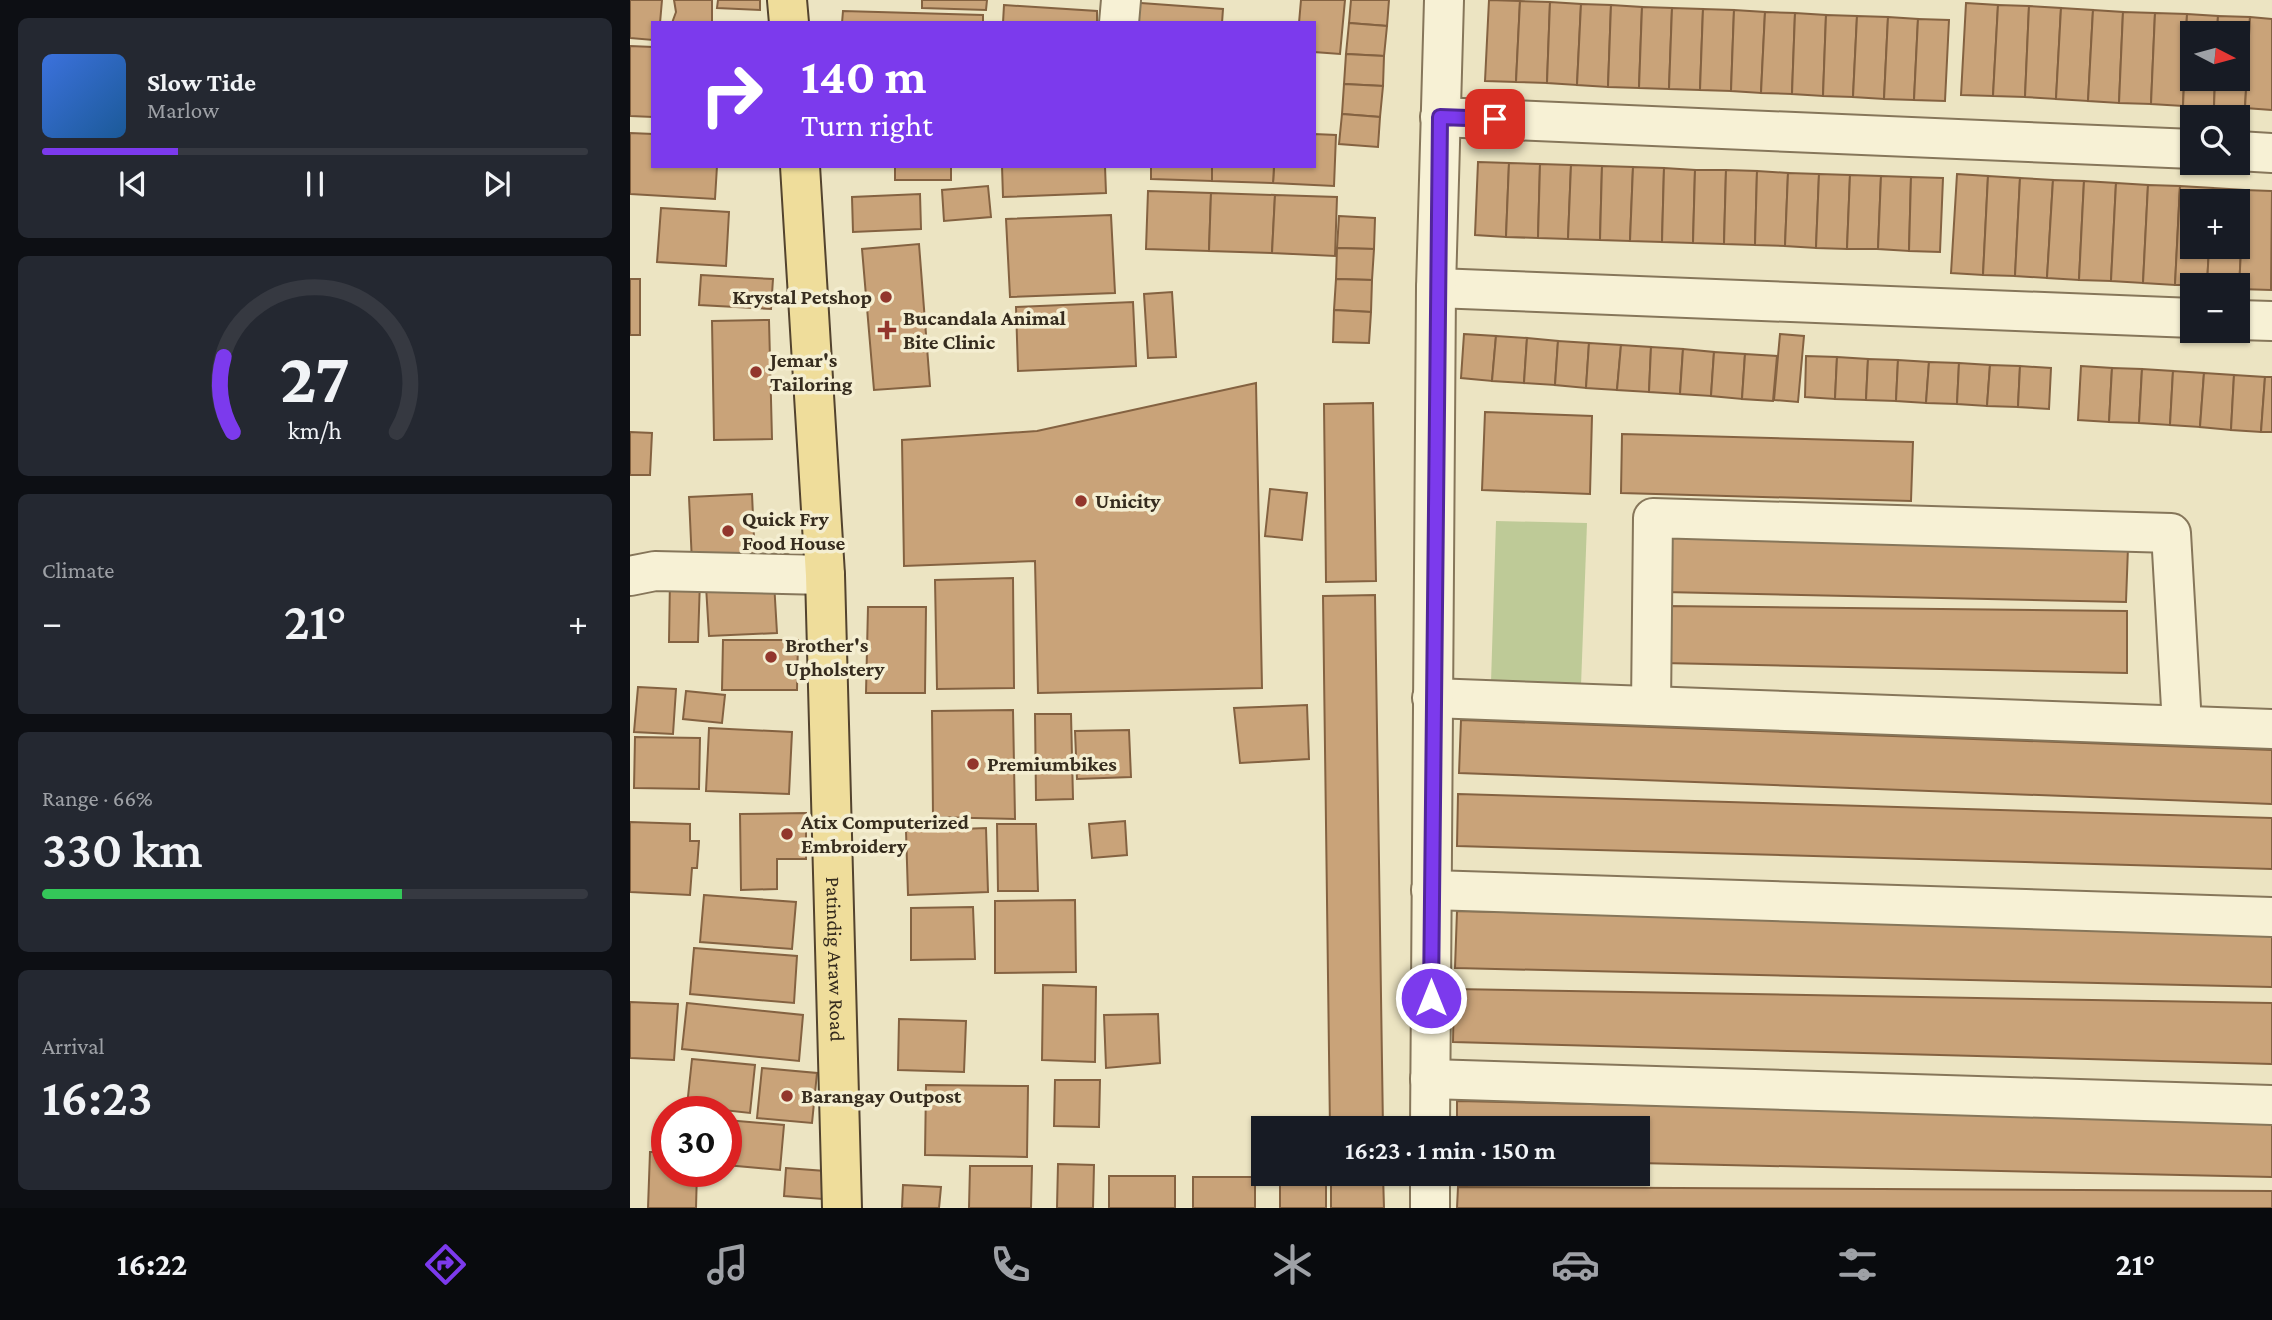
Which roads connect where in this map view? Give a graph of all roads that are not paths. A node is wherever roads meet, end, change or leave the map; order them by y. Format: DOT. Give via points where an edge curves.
graph roads {
  1 [pos="787,0"];
  2 [pos="1121,0"];
  3 [pos="1444,0"];
  4 [pos="789,21"];
  5 [pos="1119,21"];
  6 [pos="1440,117"];
  7 [pos="2180,148"];
  8 [pos="2250,152"];
  9 [pos="2272,153"];
  10 [pos="800,168"];
  11 [pos="1436,288"];
  12 [pos="2180,317"];
  13 [pos="2250,320"];
  14 [pos="2272,321"];
  15 [pos="825,575"];
  16 [pos="630,576"];
  17 [pos="1432,698"];
  18 [pos="1651,706"];
  19 [pos="2182,725"];
  20 [pos="2272,729"];
  21 [pos="1432,890"];
  22 [pos="2272,917"];
  23 [pos="1430,1080"];
  24 [pos="2272,1105"];
  25 [pos="1430,1116"];
  26 [pos="1430,1186"];
  27 [pos="842,1208"];
  28 [pos="1430,1208"];
  1 -- 4 [label="main road"];
  2 -- 5 [label="street"];
  3 -- 6 [label="street"];
  6 -- 7 [label="street"];
  6 -- 11 [label="street"];
  8 -- 9 [label="street"];
  10 -- 15 [label="main road, Patindig Araw Road"];
  11 -- 12 [label="street"];
  11 -- 17 [label="street"];
  13 -- 14 [label="street"];
  15 -- 16 [label="street" via="655,571"];
  15 -- 27 [label="main road, Patindig Araw Road"];
  17 -- 18 [label="street"];
  17 -- 21 [label="street"];
  18 -- 19 [label="street"];
  18 -- 19 [label="street" via="1653,518 2171,533"];
  19 -- 20 [label="street"];
  21 -- 22 [label="street"];
  21 -- 23 [label="street"];
  23 -- 24 [label="street"];
  23 -- 25 [label="street"];
  26 -- 28 [label="street"];
}
